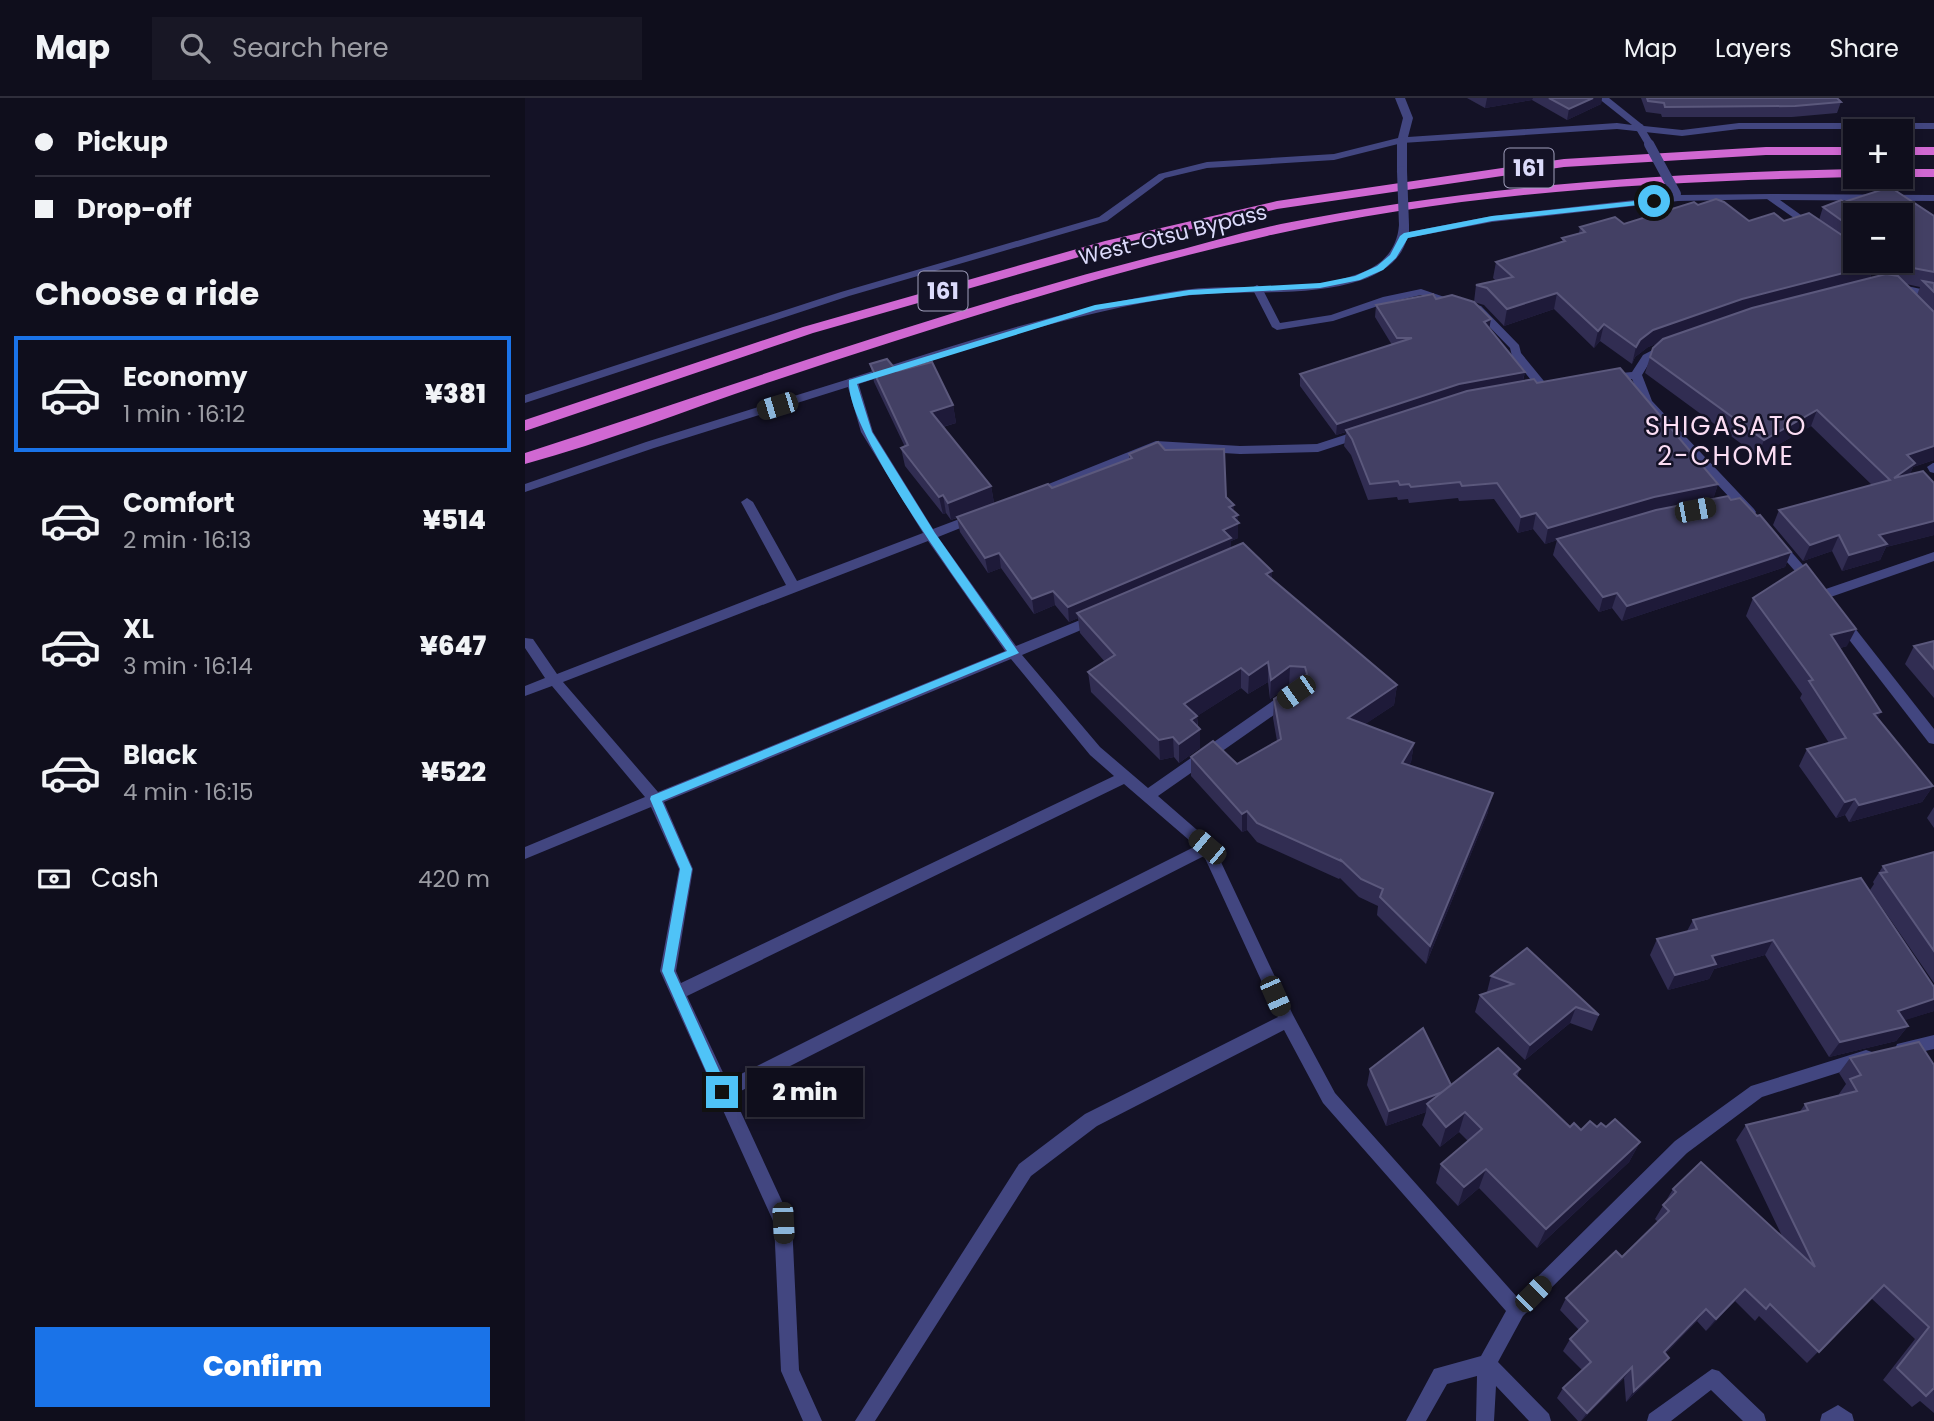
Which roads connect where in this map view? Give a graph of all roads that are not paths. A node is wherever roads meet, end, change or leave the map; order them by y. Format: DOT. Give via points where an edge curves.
graph roads {
  1 [pos="1400,98"];
  2 [pos="1603,98"];
  3 [pos="1934,126"];
  4 [pos="1639,127"];
  5 [pos="1402,140"];
  6 [pos="1843,151"];
  7 [pos="1913,151"];
  8 [pos="1934,151"];
  9 [pos="1843,173"];
  10 [pos="1913,173"];
  11 [pos="1934,173"];
  12 [pos="1677,196"];
  13 [pos="1770,197"];
  14 [pos="1934,198"];
  15 [pos="1404,231"];
  16 [pos="1823,235"];
  17 [pos="1880,284"];
  18 [pos="1895,286"];
  19 [pos="1257,288"];
  20 [pos="1934,295"];
  21 [pos="1911,302"];
  22 [pos="1675,343"];
  23 [pos="1636,375"];
  24 [pos="1595,380"];
  25 [pos="852,382"];
  26 [pos="1555,385"];
  27 [pos="1542,386"];
  28 [pos="1528,389"];
  29 [pos="525,399"];
  30 [pos="525,426"];
  31 [pos="1370,431"];
  32 [pos="525,460"];
  33 [pos="525,488"];
  34 [pos="1019,500"];
  35 [pos="747,502"];
  36 [pos="981,515"];
  37 [pos="1758,522"];
  38 [pos="1768,532"];
  39 [pos="932,536"];
  40 [pos="1934,556"];
  41 [pos="794,588"];
  42 [pos="1822,595"];
  43 [pos="1103,615"];
  44 [pos="528,642"];
  45 [pos="1014,653"];
  46 [pos="554,680"];
  47 [pos="525,691"];
  48 [pos="1296,692"];
  49 [pos="1934,739"];
  50 [pos="1125,777"];
  51 [pos="1147,796"];
  52 [pos="655,799"];
  53 [pos="1207,847"];
  54 [pos="525,853"];
  55 [pos="677,993"];
  56 [pos="1286,1020"];
  57 [pos="1934,1042"];
  58 [pos="722,1092"];
  59 [pos="1517,1310"];
  60 [pos="1487,1364"];
  61 [pos="813,1421"];
  62 [pos="864,1421"];
  63 [pos="1415,1421"];
  64 [pos="1485,1421"];
  65 [pos="1542,1421"];
  66 [pos="1656,1421"];
  67 [pos="1756,1421"];
  68 [pos="1829,1421"];
  69 [pos="1845,1421"];
  1 -- 5 [label="street" via="1408,118"];
  2 -- 4 [label="street"];
  3 -- 4 [label="street" via="1739,126 1682,133"];
  4 -- 5 [label="street"];
  4 -- 12 [label="street, bridge"];
  5 -- 15 [label="street, bridge"];
  5 -- 29 [label="street" via="1334,157 1207,165 1162,176 1103,219 845,294"];
  6 -- 30 [label="highway, West-Otsu Bypass / 161" via="1564,163 1277,205 1110,244 821,327"];
  7 -- 8 [label="highway"];
  9 -- 32 [label="highway, West-Otsu Bypass / 161" via="1581,185 1294,226 1099,273 963,314"];
  10 -- 11 [label="highway"];
  12 -- 13 [label="street"];
  12 -- 15 [label="street"];
  13 -- 14 [label="street"];
  13 -- 16 [label="street"];
  15 -- 19 [label="street" via="1393,257 1357,278 1320,286"];
  17 -- 18 [label="street"];
  18 -- 20 [label="street"];
  18 -- 21 [label="street"];
  19 -- 25 [label="street" via="1189,292 1095,308"];
  19 -- 27 [label="street" via="1277,327 1333,317 1421,292 1478,309 1515,347"];
  22 -- 23 [label="street" via="1647,356"];
  23 -- 24 [label="street"];
  23 -- 37 [label="street" via="1647,402 1734,502"];
  25 -- 33 [label="street"];
  25 -- 39 [label="street" via="867,432"];
  26 -- 27 [label="street"];
  27 -- 28 [label="street"];
  31 -- 34 [label="street" via="1318,448 1156,445"];
  35 -- 41 [label="street"];
  36 -- 39 [label="street"];
  38 -- 42 [label="street"];
  39 -- 41 [label="street"];
  39 -- 45 [label="street"];
  40 -- 42 [label="street"];
  41 -- 46 [label="street"];
  42 -- 49 [label="street"];
  43 -- 45 [label="street"];
  44 -- 46 [label="street"];
  45 -- 50 [label="street" via="1095,751"];
  45 -- 52 [label="street"];
  46 -- 47 [label="street"];
  46 -- 52 [label="street"];
  48 -- 51 [label="street"];
  50 -- 51 [label="street"];
  50 -- 55 [label="street"];
  51 -- 53 [label="street"];
  52 -- 54 [label="street"];
  52 -- 55 [label="street" via="686,869 668,971"];
  53 -- 56 [label="street"];
  53 -- 58 [label="street"];
  55 -- 58 [label="street"];
  56 -- 59 [label="street" via="1329,1098"];
  56 -- 62 [label="street" via="1091,1120 1025,1170"];
  57 -- 59 [label="street" via="1844,1062 1757,1091 1681,1147"];
  58 -- 61 [label="street" via="783,1223 790,1371"];
  59 -- 60 [label="street"];
  60 -- 63 [label="street" via="1441,1376"];
  60 -- 64 [label="street"];
  60 -- 65 [label="street"];
  66 -- 67 [label="street" via="1713,1378"];
  68 -- 69 [label="street" via="1837,1414"];
}
